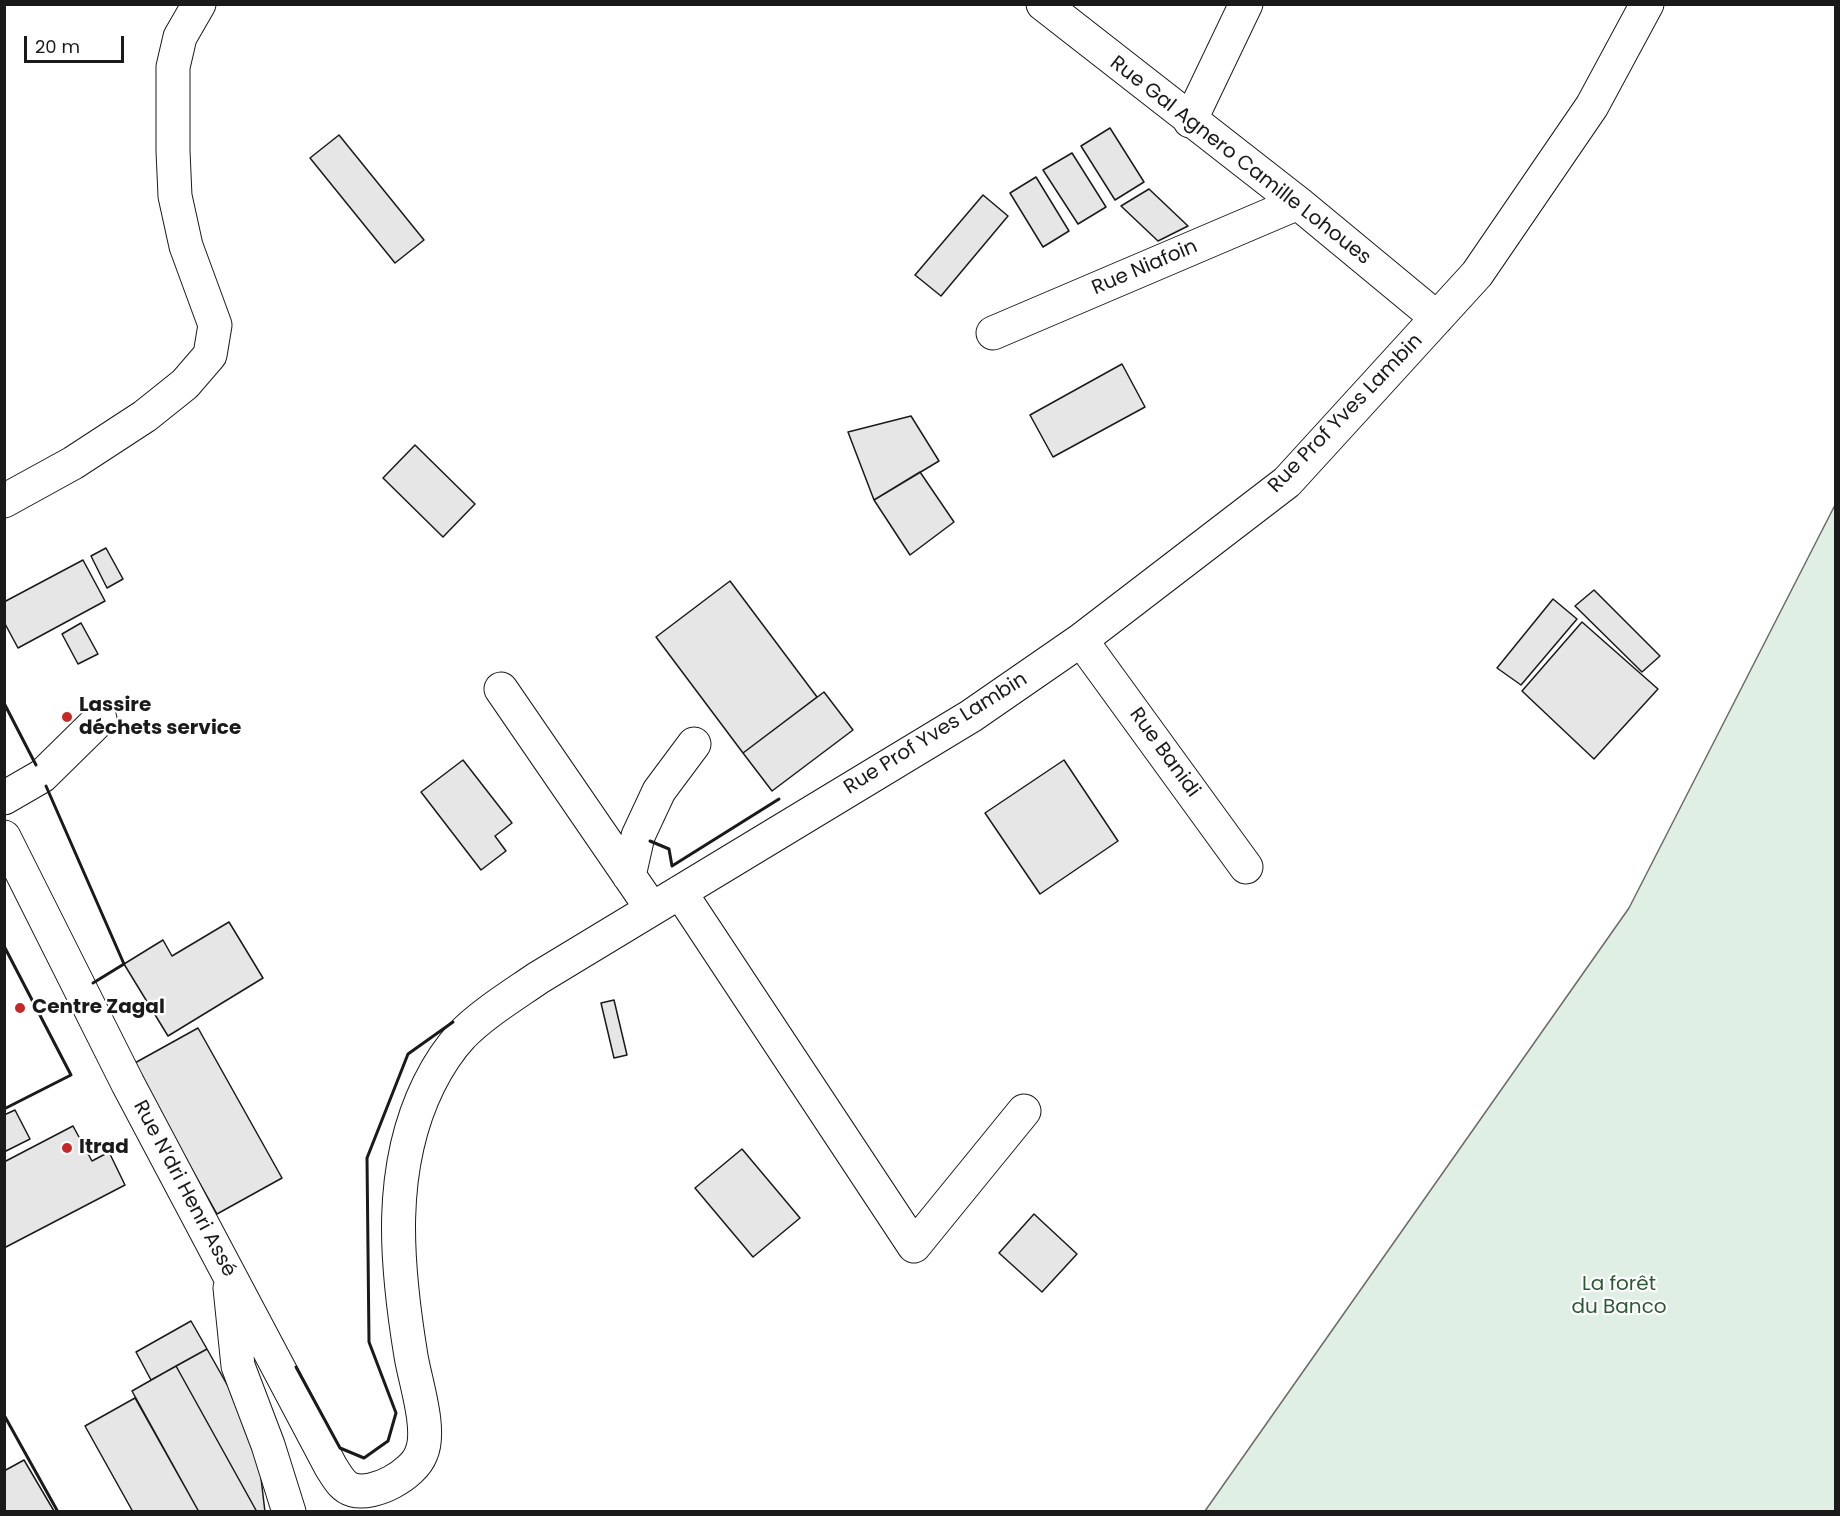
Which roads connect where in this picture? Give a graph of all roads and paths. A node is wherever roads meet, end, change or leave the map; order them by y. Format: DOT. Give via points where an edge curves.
graph roads {
  1 [pos="200,4"];
  2 [pos="1043,4"];
  3 [pos="1246,4"];
  4 [pos="1647,4"];
  5 [pos="1190,121"];
  6 [pos="1298,204"];
  7 [pos="1437,318"];
  8 [pos="993,333"];
  9 [pos="4,501"];
  10 [pos="1081,640"];
  11 [pos="501,689"];
  12 [pos="100,718"];
  13 [pos="694,744"];
  14 [pos="4,798"];
  15 [pos="4,837"];
  16 [pos="1246,867"];
  17 [pos="630,876"];
  18 [pos="680,892"];
  19 [pos="652,909"];
  20 [pos="1024,1111"];
  21 [pos="228,1269"];
  22 [pos="398,1478"];
  23 [pos="289,1512"];
  1 -- 9 [label="street" via="180,37 173,67 173,151 176,196 186,246 215,325 210,355 185,384 146,416"];
  2 -- 5 [label="street, Rue Gal Agnero Camille Lohoues"];
  3 -- 5 [label="street"];
  4 -- 7 [label="street, Rue Prof Yves Lambin" via="1592,106 1477,273"];
  5 -- 6 [label="street, Rue Gal Agnero Camille Lohoues"];
  6 -- 7 [label="street, Rue Gal Agnero Camille Lohoues"];
  6 -- 8 [label="street, Rue Niafoin"];
  7 -- 10 [label="street, Rue Prof Yves Lambin" via="1287,482"];
  10 -- 16 [label="street, Rue Banidi"];
  10 -- 18 [label="street, Rue Prof Yves Lambin" via="971,716"];
  11 -- 17 [label="street"];
  12 -- 14 [label="street" via="42,776"];
  13 -- 17 [label="street" via="659,791 638,836"];
  15 -- 21 [label="street, Rue N’dri Henri Assé" via="128,1084"];
  17 -- 19 [label="street"];
  18 -- 19 [label="street, Rue Prof Yves Lambin"];
  18 -- 20 [label="street" via="914,1246"];
  19 -- 22 [label="street, Rue Prof Yves Lambin" via="488,1013 442,1059 423,1097 400,1180 398,1223 402,1293 420,1393 423,1446 419,1459"];
  21 -- 22 [label="street, Rue N’dri Henri Assé" via="310,1430 341,1482 353,1490 366,1491"];
  21 -- 23 [label="street" via="238,1366"];
}
